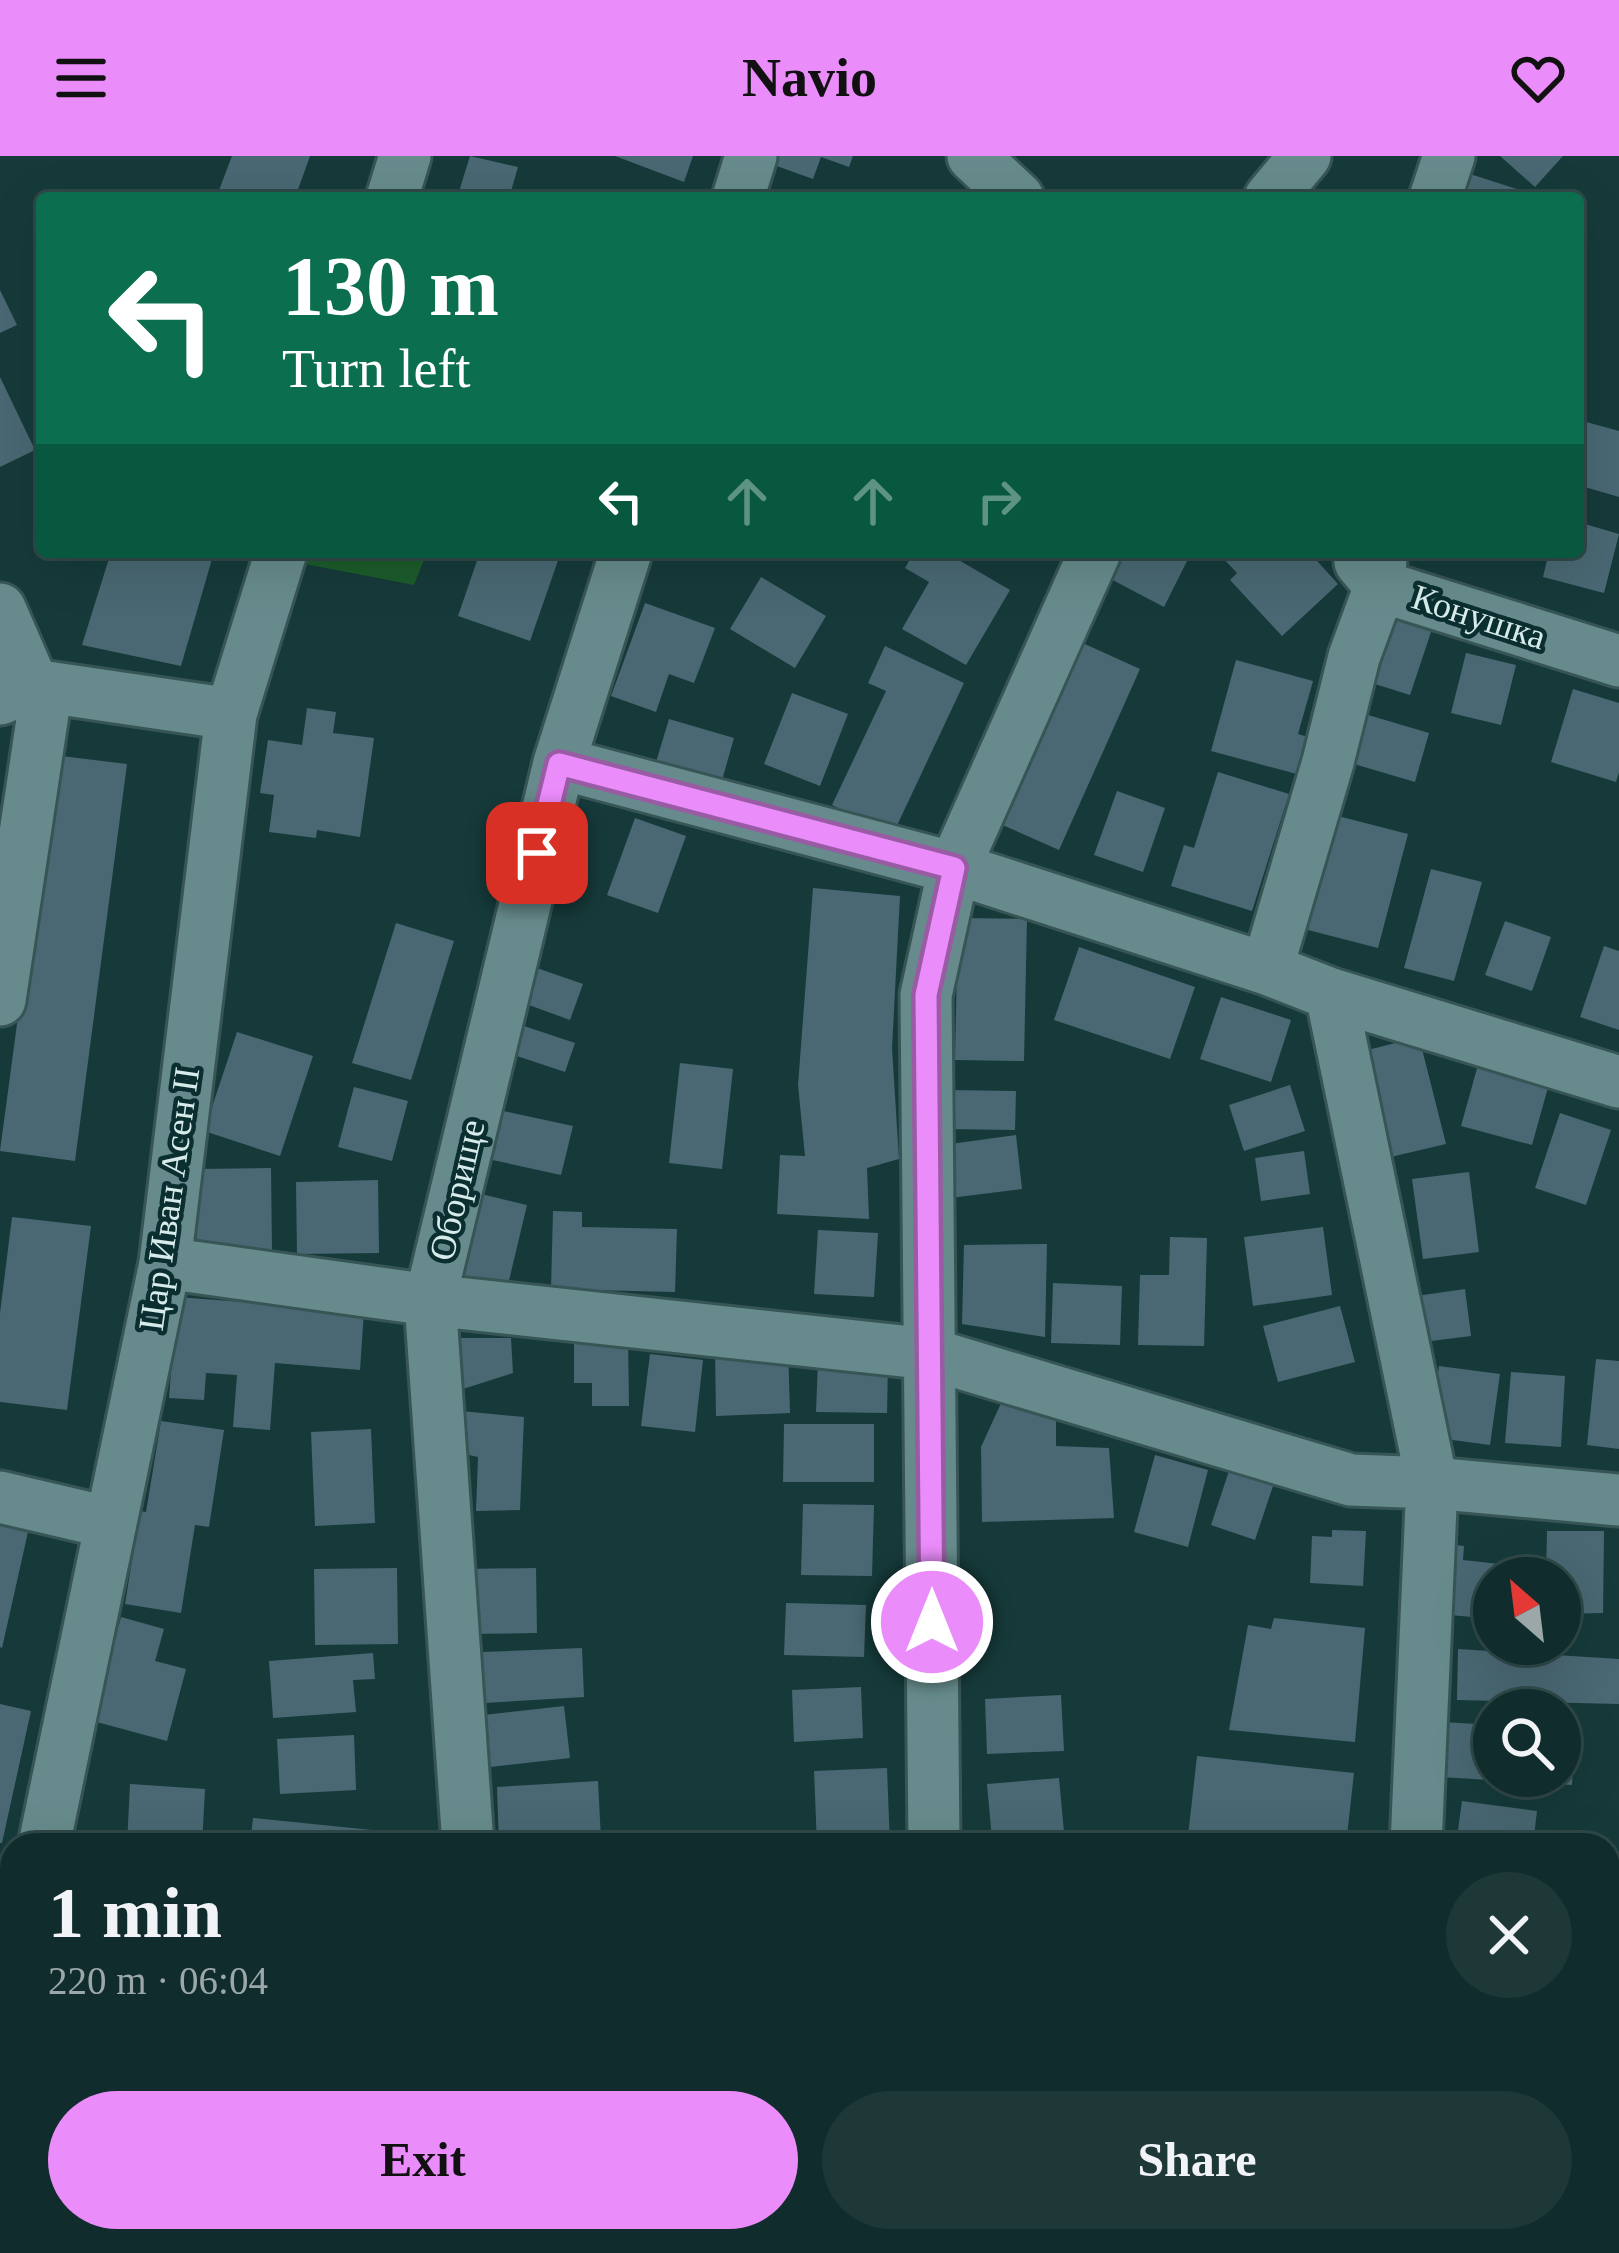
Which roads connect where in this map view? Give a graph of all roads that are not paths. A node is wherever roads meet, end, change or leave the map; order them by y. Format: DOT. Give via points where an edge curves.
graph roads {
  1 [pos="405,156"];
  2 [pos="751,156"];
  3 [pos="974,156"];
  4 [pos="1305,156"];
  5 [pos="1449,156"];
  6 [pos="394,192"];
  7 [pos="740,192"];
  8 [pos="1012,192"];
  9 [pos="1275,192"];
  10 [pos="1437,192"];
  11 [pos="279,558"];
  12 [pos="624,558"];
  13 [pos="1092,558"];
  14 [pos="1371,563"];
  15 [pos="0,609"];
  16 [pos="1618,656"];
  17 [pos="27,690"];
  18 [pos="231,714"];
  19 [pos="559,764"];
  20 [pos="954,868"];
  21 [pos="1267,969"];
  22 [pos="1330,994"];
  23 [pos="0,1000"];
  24 [pos="1619,1082"];
  25 [pos="165,1263"];
  26 [pos="430,1300"];
  27 [pos="930,1354"];
  28 [pos="1432,1483"];
  29 [pos="0,1497"];
  30 [pos="1619,1500"];
  31 [pos="111,1522"];
  32 [pos="46,1833"];
  33 [pos="467,1833"];
  34 [pos="934,1833"];
  35 [pos="1417,1833"];
  1 -- 6 [label="street"];
  2 -- 7 [label="street"];
  3 -- 8 [label="street"];
  4 -- 9 [label="street"];
  5 -- 10 [label="street"];
  11 -- 18 [label="street, Цар Иван Асен II"];
  12 -- 19 [label="street, Оборище"];
  13 -- 20 [label="street"];
  14 -- 16 [label="street, Конушка"];
  14 -- 21 [label="street" via="1328,762"];
  15 -- 17 [label="street"];
  17 -- 18 [label="street"];
  17 -- 23 [label="street"];
  18 -- 25 [label="street, Цар Иван Асен II"];
  19 -- 20 [label="street"];
  19 -- 26 [label="street, Оборище"];
  20 -- 21 [label="street"];
  20 -- 27 [label="street" via="926,995"];
  21 -- 22 [label="street"];
  22 -- 24 [label="street"];
  22 -- 28 [label="street"];
  25 -- 26 [label="street"];
  25 -- 31 [label="street, Цар Иван Асен II"];
  26 -- 27 [label="street"];
  26 -- 33 [label="street, Оборище"];
  27 -- 28 [label="street" via="1351,1480"];
  27 -- 34 [label="street"];
  28 -- 30 [label="street"];
  28 -- 35 [label="street"];
  29 -- 31 [label="street"];
  31 -- 32 [label="street, Цар Иван Асен II"];
}
